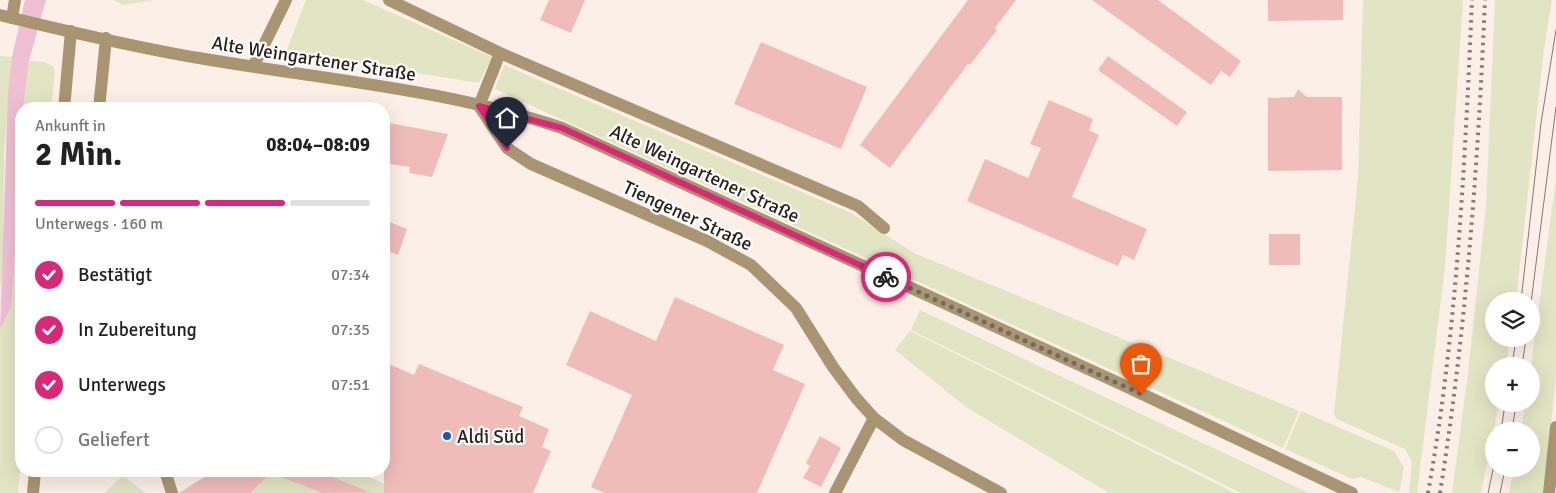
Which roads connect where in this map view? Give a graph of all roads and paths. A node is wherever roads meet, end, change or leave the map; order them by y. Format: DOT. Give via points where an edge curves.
graph roads {
  1 [pos="15,0"];
  2 [pos="286,0"];
  3 [pos="389,0"];
  4 [pos="10,18"];
  5 [pos="71,31"];
  6 [pos="106,38"];
  7 [pos="500,53"];
  8 [pos="254,65"];
  9 [pos="65,102"];
  10 [pos="100,102"];
  11 [pos="479,106"];
  12 [pos="884,228"];
  13 [pos="874,418"];
  14 [pos="1556,427"];
  15 [pos="34,477"];
  16 [pos="167,477"];
  17 [pos="33,493"];
  18 [pos="172,493"];
  19 [pos="835,493"];
  20 [pos="1001,493"];
  21 [pos="1352,493"];
  22 [pos="1550,493"];
  1 -- 4 [label="street"];
  2 -- 8 [label="street"];
  3 -- 7 [label="street"];
  4 -- 5 [label="street, Alte Weingartener Straße"];
  5 -- 6 [label="street, Alte Weingartener Straße"];
  5 -- 9 [label="street"];
  6 -- 8 [label="street, Alte Weingartener Straße" via="199,58"];
  6 -- 10 [label="street"];
  7 -- 11 [label="street"];
  7 -- 12 [label="street" via="858,206"];
  8 -- 11 [label="street, Alte Weingartener Straße"];
  11 -- 13 [label="street, Tiengener Straße" via="507,148 531,164 707,241 751,264 796,308 833,367"];
  11 -- 21 [label="street, Alte Weingartener Straße" via="562,128"];
  13 -- 19 [label="street"];
  13 -- 20 [label="street, Tiengener Straße" via="903,440"];
  14 -- 22 [label="street"];
  15 -- 17 [label="street"];
  16 -- 18 [label="street"];
}
